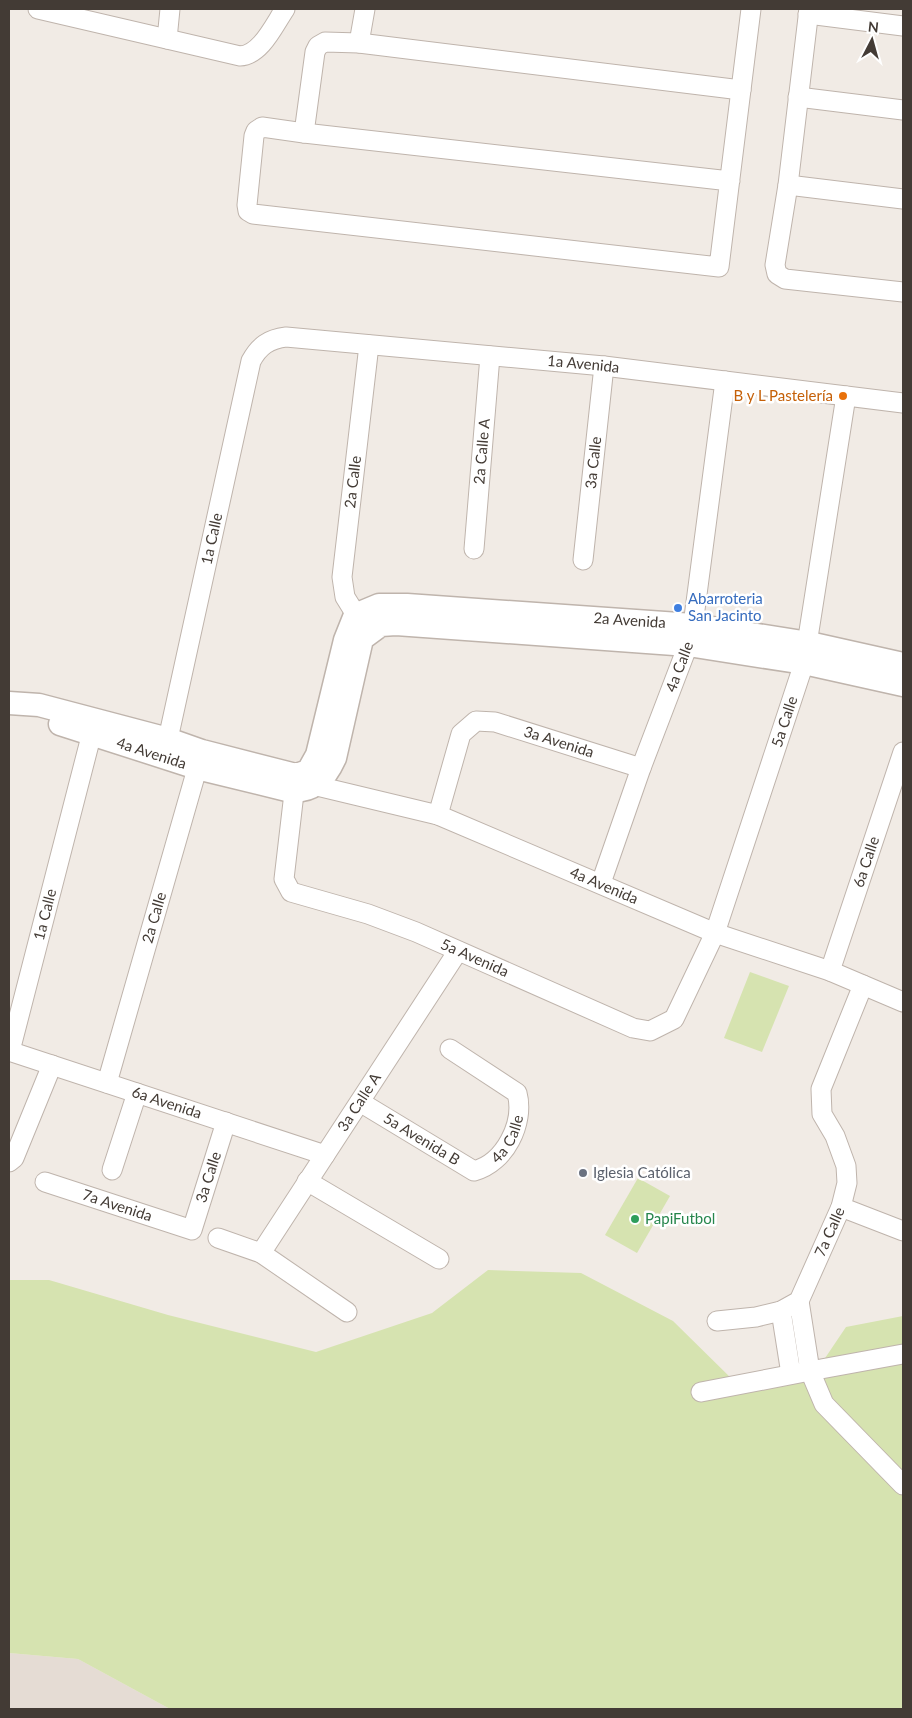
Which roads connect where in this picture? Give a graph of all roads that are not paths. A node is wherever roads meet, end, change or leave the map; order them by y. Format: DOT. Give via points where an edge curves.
graph roads {
  1 [pos="38,9"];
  2 [pos="170,9"];
  3 [pos="285,9"];
  4 [pos="365,9"];
  5 [pos="751,9"];
  6 [pos="808,11"];
  7 [pos="903,26"];
  8 [pos="167,39"];
  9 [pos="359,43"];
  10 [pos="741,90"];
  11 [pos="798,97"];
  12 [pos="903,110"];
  13 [pos="304,134"];
  14 [pos="730,181"];
  15 [pos="788,185"];
  16 [pos="903,199"];
  17 [pos="903,292"];
  18 [pos="265,344"];
  19 [pos="369,344"];
  20 [pos="490,356"];
  21 [pos="604,366"];
  22 [pos="726,381"];
  23 [pos="846,396"];
  24 [pos="903,403"];
  25 [pos="474,549"];
  26 [pos="583,560"];
  27 [pos="362,624"];
  28 [pos="690,635"];
  29 [pos="806,653"];
  30 [pos="903,664"];
  31 [pos="903,685"];
  32 [pos="10,703"];
  33 [pos="93,727"];
  34 [pos="168,739"];
  35 [pos="903,752"];
  36 [pos="200,760"];
  37 [pos="641,768"];
  38 [pos="301,779"];
  39 [pos="438,815"];
  40 [pos="601,883"];
  41 [pos="715,933"];
  42 [pos="458,951"];
  43 [pos="830,972"];
  44 [pos="863,985"];
  45 [pos="903,1002"];
  46 [pos="661,1027"];
  47 [pos="450,1049"];
  48 [pos="10,1051"];
  49 [pos="52,1065"];
  50 [pos="106,1083"];
  51 [pos="137,1093"];
  52 [pos="360,1102"];
  53 [pos="226,1122"];
  54 [pos="325,1155"];
  55 [pos="9,1161"];
  56 [pos="487,1168"];
  57 [pos="112,1170"];
  58 [pos="45,1182"];
  59 [pos="307,1182"];
  60 [pos="841,1208"];
  61 [pos="190,1230"];
  62 [pos="903,1231"];
  63 [pos="218,1238"];
  64 [pos="261,1253"];
  65 [pos="439,1259"];
  66 [pos="799,1301"];
  67 [pos="780,1311"];
  68 [pos="347,1312"];
  69 [pos="717,1321"];
  70 [pos="903,1354"];
  71 [pos="801,1372"];
  72 [pos="701,1392"];
  73 [pos="903,1485"];
  1 -- 8 [label="street"];
  2 -- 8 [label="street"];
  3 -- 8 [label="street" via="249,55 240,56"];
  4 -- 9 [label="street"];
  5 -- 10 [label="street"];
  6 -- 7 [label="street"];
  6 -- 11 [label="street"];
  9 -- 10 [label="street"];
  9 -- 13 [label="street" via="326,42 314,52"];
  10 -- 14 [label="street"];
  11 -- 12 [label="street"];
  11 -- 15 [label="street"];
  13 -- 14 [label="street"];
  13 -- 14 [label="street" via="262,127 256,131 248,211 719,268"];
  15 -- 16 [label="street"];
  15 -- 17 [label="street" via="775,266 777,274 785,278"];
  18 -- 19 [label="street, 1a Avenida" via="286,336"];
  18 -- 34 [label="street, 1a Calle" via="251,362"];
  19 -- 20 [label="street, 1a Avenida"];
  19 -- 27 [label="street, 2a Calle" via="342,577 345,597"];
  20 -- 21 [label="street, 1a Avenida"];
  20 -- 25 [label="street, 2a Calle A"];
  21 -- 22 [label="street, 1a Avenida"];
  21 -- 26 [label="street, 3a Calle"];
  22 -- 23 [label="street, 1a Avenida"];
  22 -- 28 [label="street, 4a Calle"];
  23 -- 24 [label="street, 1a Avenida"];
  23 -- 29 [label="street, 5a Calle"];
  27 -- 28 [label="street, 2a Avenida"];
  27 -- 38 [label="street" via="362,639 335,758 328,775"];
  28 -- 29 [label="street, 2a Avenida"];
  28 -- 37 [label="street, 4a Calle"];
  29 -- 30 [label="street, 2a Avenida"];
  29 -- 31 [label="street, 2a Avenida"];
  29 -- 41 [label="street, 5a Calle"];
  32 -- 33 [label="street, 4a Avenida" via="39,705"];
  33 -- 34 [label="street, 4a Avenida"];
  33 -- 36 [label="street, 4a Avenida"];
  33 -- 48 [label="street, 1a Calle"];
  34 -- 36 [label="street, 4a Avenida"];
  35 -- 43 [label="street, 6a Calle"];
  36 -- 38 [label="street, 4a Avenida"];
  36 -- 50 [label="street, 2a Calle"];
  37 -- 39 [label="street, 3a Avenida" via="495,722 476,721 461,734"];
  37 -- 40 [label="street, 4a Calle"];
  38 -- 39 [label="street, 4a Avenida"];
  38 -- 42 [label="street, 5a Avenida" via="284,879 287,887 301,896 368,914"];
  39 -- 40 [label="street, 4a Avenida"];
  40 -- 41 [label="street, 4a Avenida"];
  41 -- 43 [label="street, 4a Avenida"];
  41 -- 46 [label="street, 5a Calle" via="674,1019"];
  42 -- 46 [label="street, 5a Avenida" via="633,1028 650,1031"];
  42 -- 52 [label="street, 3a Calle A"];
  43 -- 44 [label="street, 4a Avenida"];
  44 -- 45 [label="street, 4a Avenida"];
  44 -- 60 [label="street, 7a Calle" via="821,1089 822,1114 835,1136 846,1166 847,1183"];
  47 -- 56 [label="street, 4a Calle" via="517,1093 520,1104 517,1123 499,1157"];
  48 -- 49 [label="street, 6a Avenida"];
  49 -- 50 [label="street, 6a Avenida"];
  49 -- 55 [label="street" via="14,1158"];
  50 -- 51 [label="street, 6a Avenida"];
  51 -- 53 [label="street, 6a Avenida"];
  51 -- 57 [label="street"];
  52 -- 54 [label="street, 3a Calle A"];
  52 -- 56 [label="street, 5a Avenida B" via="474,1171"];
  53 -- 54 [label="street, 6a Avenida"];
  53 -- 61 [label="street, 3a Calle"];
  54 -- 59 [label="street, 3a Calle A"];
  58 -- 61 [label="street, 7a Avenida"];
  59 -- 64 [label="street, 3a Calle A"];
  59 -- 65 [label="street"];
  60 -- 62 [label="street"];
  60 -- 66 [label="street, 7a Calle"];
  63 -- 64 [label="street"];
  64 -- 68 [label="street"];
  66 -- 67 [label="street"];
  66 -- 71 [label="street"];
  67 -- 69 [label="street"];
  67 -- 71 [label="street"];
  70 -- 71 [label="street"];
  71 -- 72 [label="street"];
  71 -- 73 [label="street" via="824,1404"];
}
